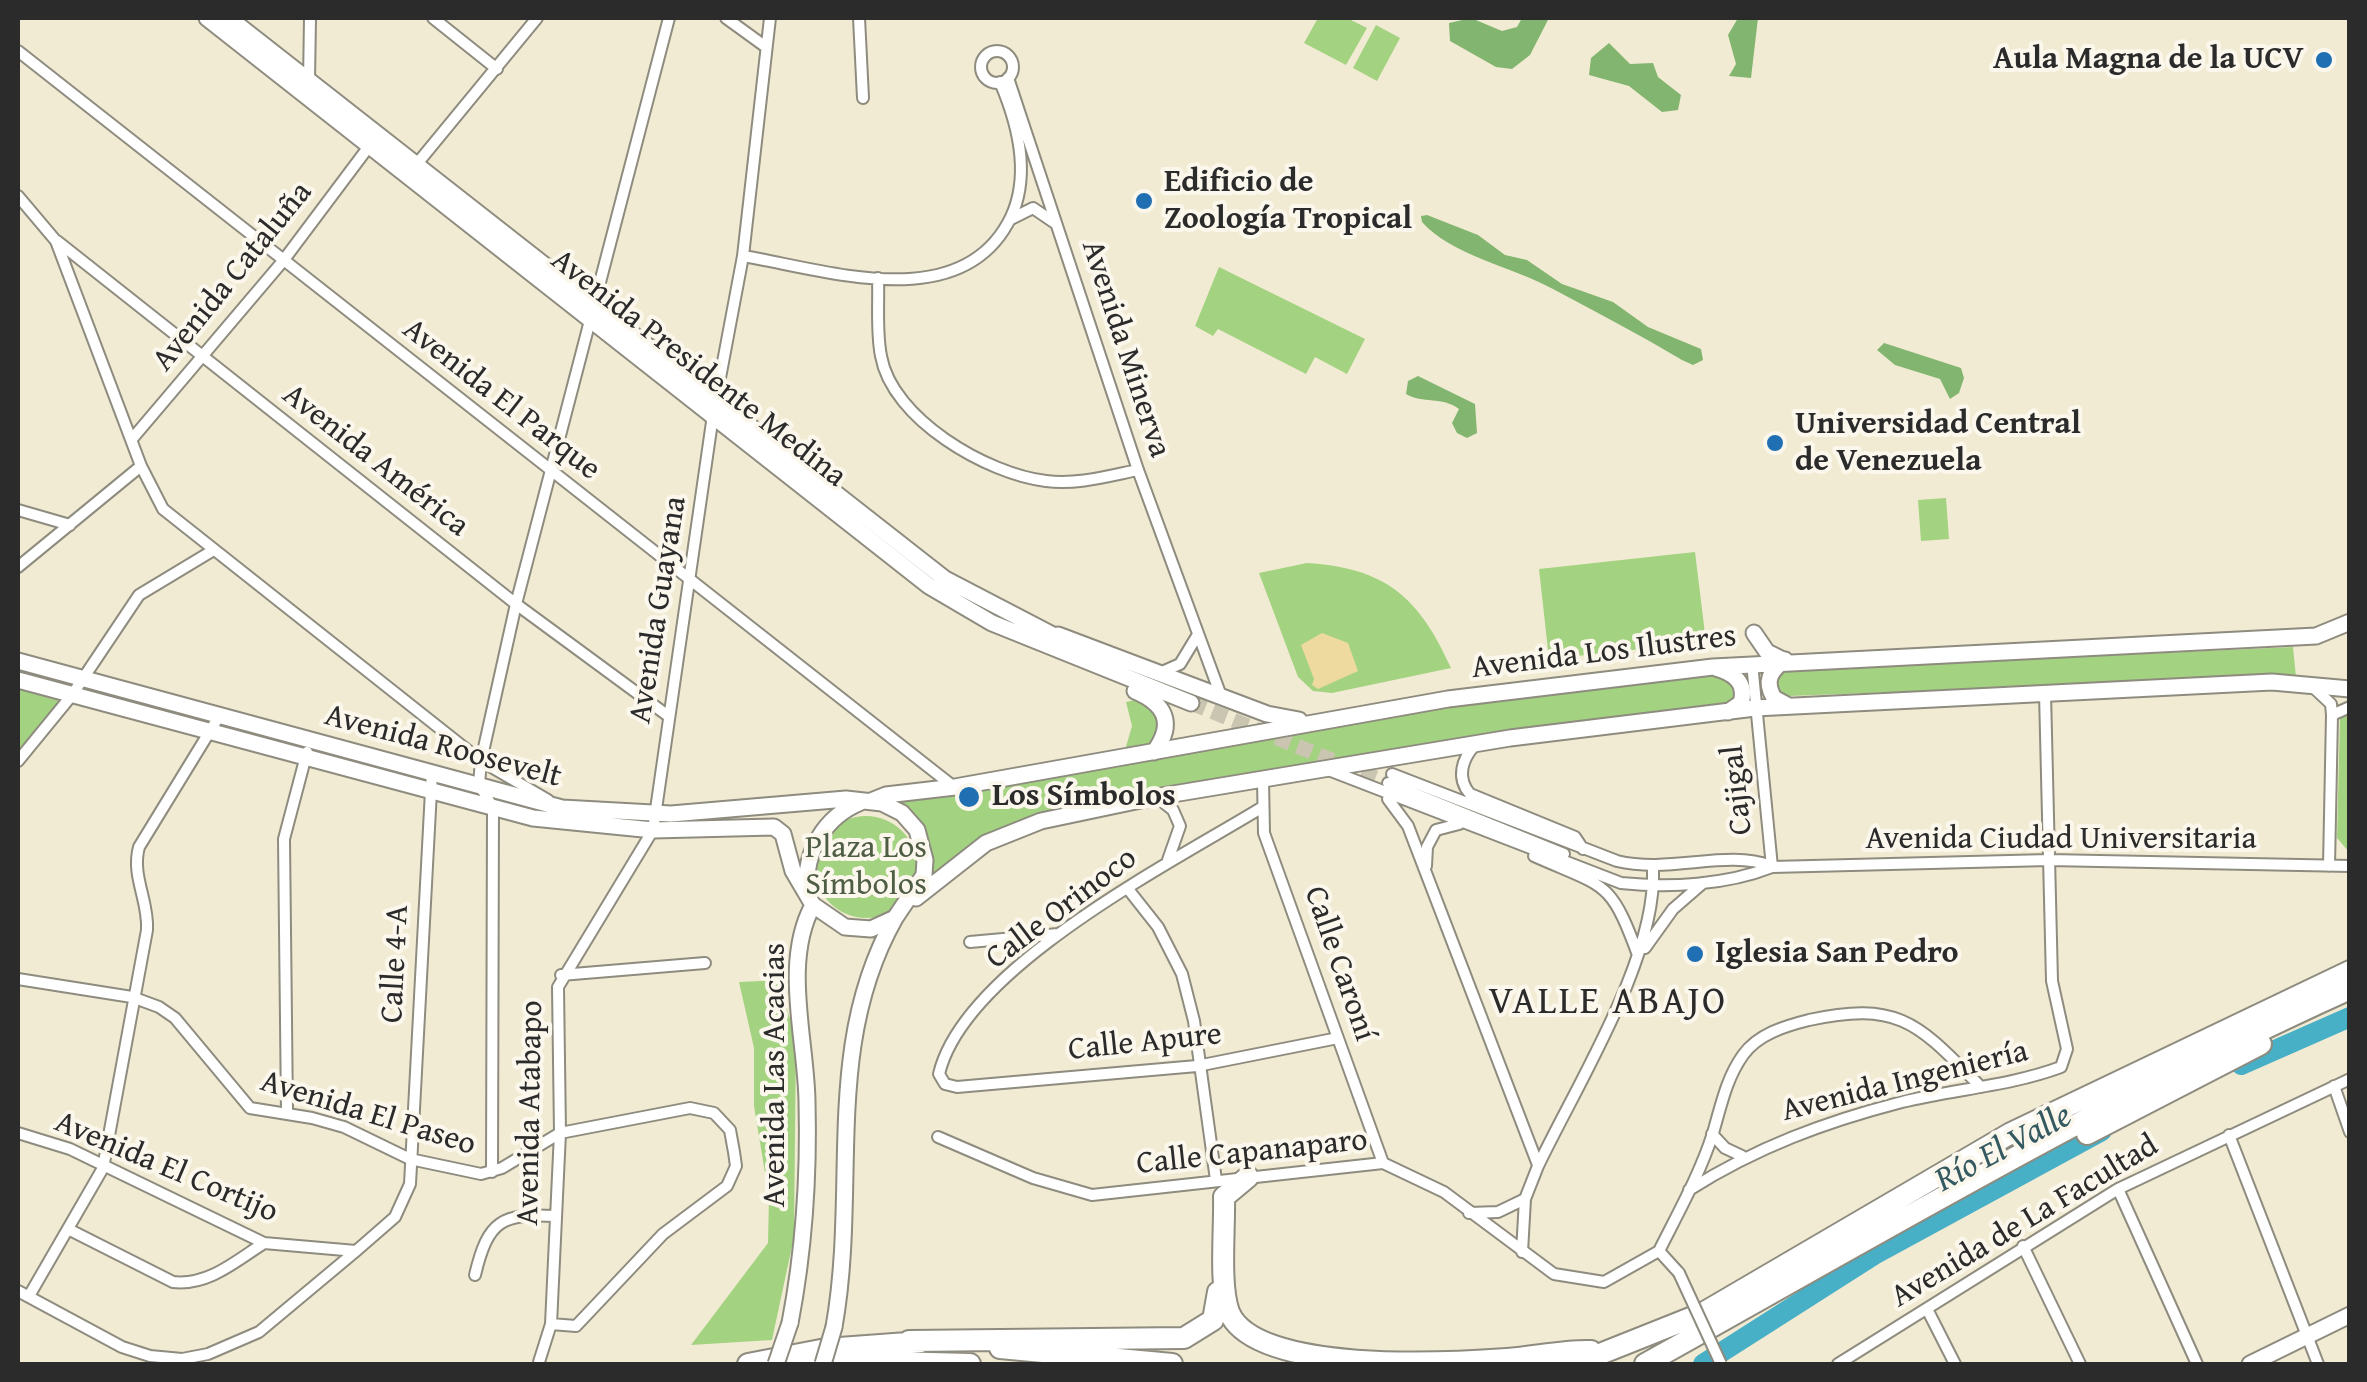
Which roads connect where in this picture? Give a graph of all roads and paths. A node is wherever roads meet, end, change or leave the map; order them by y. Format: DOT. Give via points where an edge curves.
graph roads {
  1 [pos="207,18"];
  2 [pos="228,18"];
  3 [pos="310,18"];
  4 [pos="434,18"];
  5 [pos="537,18"];
  6 [pos="669,18"];
  7 [pos="726,18"];
  8 [pos="770,18"];
  9 [pos="859,18"];
  10 [pos="766,47"];
  11 [pos="18,51"];
  12 [pos="497,69"];
  13 [pos="308,81"];
  14 [pos="863,98"];
  15 [pos="370,145"];
  16 [pos="416,166"];
  17 [pos="18,196"];
  18 [pos="1007,224"];
  19 [pos="1059,228"];
  20 [pos="56,240"];
  21 [pos="743,256"];
  22 [pos="284,261"];
  23 [pos="878,278"];
  24 [pos="593,314"];
  25 [pos="204,356"];
  26 [pos="714,407"];
  27 [pos="132,439"];
  28 [pos="142,466"];
  29 [pos="1138,470"];
  30 [pos="553,473"];
  31 [pos="18,510"];
  32 [pos="70,526"];
  33 [pos="212,551"];
  34 [pos="18,567"];
  35 [pos="690,582"];
  36 [pos="516,604"];
  37 [pos="2350,622"];
  38 [pos="1754,633"];
  39 [pos="1198,635"];
  40 [pos="1046,640"];
  41 [pos="1785,660"];
  42 [pos="18,662"];
  43 [pos="1752,663"];
  44 [pos="1713,666"];
  45 [pos="1162,672"];
  46 [pos="18,680"];
  47 [pos="82,680"];
  48 [pos="2305,682"];
  49 [pos="2350,690"];
  50 [pos="2045,694"];
  51 [pos="72,695"];
  52 [pos="1221,696"];
  53 [pos="1192,699"];
  54 [pos="1797,706"];
  55 [pos="2350,707"];
  56 [pos="1755,708"];
  57 [pos="1728,712"];
  58 [pos="2332,714"];
  59 [pos="667,715"];
  60 [pos="1313,721"];
  61 [pos="213,724"];
  62 [pos="308,741"];
  63 [pos="1476,743"];
  64 [pos="1154,752"];
  65 [pos="305,759"];
  66 [pos="18,760"];
  67 [pos="481,761"];
  68 [pos="1325,769"];
  69 [pos="432,772"];
  70 [pos="1263,780"];
  71 [pos="1386,783"];
  72 [pos="478,784"];
  73 [pos="955,788"];
  74 [pos="430,790"];
  75 [pos="1155,797"];
  76 [pos="868,801"];
  77 [pos="493,808"];
  78 [pos="562,808"];
  79 [pos="1261,808"];
  80 [pos="654,822"];
  81 [pos="1460,824"];
  82 [pos="1583,850"];
  83 [pos="2050,860"];
  84 [pos="1164,864"];
  85 [pos="2329,866"];
  86 [pos="2350,866"];
  87 [pos="1772,867"];
  88 [pos="1653,869"];
  89 [pos="1426,879"];
  90 [pos="1706,881"];
  91 [pos="1654,886"];
  92 [pos="1128,889"];
  93 [pos="810,900"];
  94 [pos="908,903"];
  95 [pos="895,918"];
  96 [pos="1060,934"];
  97 [pos="970,942"];
  98 [pos="2350,956"];
  99 [pos="1638,957"];
  100 [pos="705,964"];
  101 [pos="2350,972"];
  102 [pos="561,975"];
  103 [pos="18,979"];
  104 [pos="2350,990"];
  105 [pos="132,998"];
  106 [pos="2350,1004"];
  107 [pos="2218,1034"];
  108 [pos="1338,1038"];
  109 [pos="1197,1066"];
  110 [pos="2350,1079"];
  111 [pos="1981,1086"];
  112 [pos="2334,1086"];
  113 [pos="957,1087"];
  114 [pos="287,1112"];
  115 [pos="18,1132"];
  116 [pos="2350,1132"];
  117 [pos="560,1133"];
  118 [pos="1712,1134"];
  119 [pos="2228,1134"];
  120 [pos="938,1137"];
  121 [pos="2035,1154"];
  122 [pos="1742,1156"];
  123 [pos="410,1159"];
  124 [pos="1383,1163"];
  125 [pos="1538,1166"];
  126 [pos="103,1168"];
  127 [pos="492,1172"];
  128 [pos="1248,1177"];
  129 [pos="1216,1180"];
  130 [pos="2118,1189"];
  131 [pos="1689,1190"];
  132 [pos="1526,1200"];
  133 [pos="1469,1212"];
  134 [pos="556,1216"];
  135 [pos="68,1229"];
  136 [pos="264,1243"];
  137 [pos="2023,1246"];
  138 [pos="356,1251"];
  139 [pos="1522,1252"];
  140 [pos="1659,1252"];
  141 [pos="475,1275"];
  142 [pos="24,1293"];
  143 [pos="1927,1309"];
  144 [pos="2350,1315"];
  145 [pos="551,1324"];
  146 [pos="2306,1334"];
  147 [pos="909,1341"];
  148 [pos="1608,1354"];
  149 [pos="539,1362"];
  150 [pos="748,1364"];
  151 [pos="776,1364"];
  152 [pos="811,1364"];
  153 [pos="824,1364"];
  154 [pos="970,1364"];
  155 [pos="1172,1364"];
  156 [pos="1575,1364"];
  157 [pos="1644,1364"];
  158 [pos="1664,1364"];
  159 [pos="1720,1364"];
  160 [pos="1838,1364"];
  161 [pos="1955,1364"];
  162 [pos="2080,1364"];
  163 [pos="2197,1364"];
  164 [pos="2250,1364"];
  165 [pos="2318,1364"];
  1 -- 15 [label="main road, Avenida Presidente Medina"];
  2 -- 13 [label="main road, Avenida Presidente Medina"];
  3 -- 13 [label="street"];
  4 -- 12 [label="street"];
  5 -- 12 [label="street"];
  6 -- 24 [label="street"];
  7 -- 10 [label="street"];
  8 -- 10 [label="street, Avenida Guayana"];
  9 -- 14 [label="street"];
  10 -- 21 [label="street, Avenida Guayana"];
  11 -- 22 [label="street, Avenida El Parque"];
  12 -- 16 [label="street"];
  13 -- 16 [label="main road, Avenida Presidente Medina"];
  15 -- 22 [label="street, Avenida Cataluña"];
  15 -- 24 [label="main road, Avenida Presidente Medina"];
  16 -- 24 [label="main road, Avenida Presidente Medina"];
  17 -- 20 [label="street"];
  18 -- 19 [label="street" via="1032,208"];
  18 -- 19 [label="street, Avenida Minerva" via="1023,164 1004,80"];
  18 -- 23 [label="street" via="982,254 950,273"];
  19 -- 29 [label="street, Avenida Minerva"];
  20 -- 25 [label="street, Avenida América"];
  20 -- 27 [label="street"];
  21 -- 23 [label="street"];
  21 -- 26 [label="street, Avenida Guayana"];
  22 -- 25 [label="street, Avenida Cataluña"];
  22 -- 30 [label="street, Avenida El Parque"];
  23 -- 29 [label="street" via="886,373 922,420 948,440 1015,476 1049,482"];
  24 -- 26 [label="main road, Avenida Presidente Medina"];
  24 -- 30 [label="street"];
  25 -- 27 [label="street, Avenida Cataluña"];
  25 -- 36 [label="street, Avenida América"];
  26 -- 35 [label="street, Avenida Guayana"];
  26 -- 40 [label="main road, Avenida Presidente Medina" via="929,586 992,624"];
  27 -- 28 [label="street"];
  28 -- 32 [label="street"];
  28 -- 33 [label="street" via="162,508"];
  29 -- 39 [label="street, Avenida Minerva"];
  30 -- 35 [label="street, Avenida El Parque"];
  30 -- 36 [label="street"];
  31 -- 32 [label="street"];
  32 -- 34 [label="street"];
  33 -- 47 [label="street" via="139,596"];
  33 -- 67 [label="street"];
  35 -- 59 [label="street, Avenida Guayana"];
  35 -- 73 [label="street, Avenida El Parque"];
  36 -- 59 [label="street, Avenida América"];
  36 -- 67 [label="street"];
  37 -- 41 [label="main road, Avenida Los Ilustres" via="2316,636"];
  38 -- 41 [label="main road" via="1767,652"];
  39 -- 45 [label="street" via="1184,659"];
  39 -- 52 [label="street, Avenida Minerva"];
  40 -- 45 [label="main road" via="1066,635"];
  40 -- 53 [label="main road, Avenida Presidente Medina"];
  40 -- 64 [label="main road" via="1054,658 1159,705 1168,728"];
  41 -- 43 [label="main road, Avenida Los Ilustres"];
  41 -- 54 [label="main road" via="1770,672 1769,686 1777,701"];
  42 -- 47 [label="main road, Avenida Roosevelt"];
  43 -- 44 [label="main road, Avenida Los Ilustres"];
  43 -- 56 [label="street, Cajigal"];
  44 -- 57 [label="main road" via="1737,678 1743,689 1741,703"];
  44 -- 60 [label="main road, Avenida Los Ilustres"];
  45 -- 52 [label="main road"];
  46 -- 51 [label="main road, Avenida Roosevelt"];
  47 -- 51 [label="street"];
  47 -- 61 [label="main road, Avenida Roosevelt"];
  48 -- 49 [label="main road"];
  48 -- 50 [label="main road"];
  48 -- 58 [label="street" via="2331,704"];
  50 -- 54 [label="main road"];
  50 -- 83 [label="street"];
  51 -- 61 [label="main road, Avenida Roosevelt"];
  51 -- 66 [label="street"];
  52 -- 60 [label="main road" via="1267,714"];
  54 -- 56 [label="main road"];
  55 -- 58 [label="street"];
  56 -- 57 [label="main road"];
  56 -- 87 [label="street, Cajigal"];
  57 -- 63 [label="main road"];
  58 -- 85 [label="street"];
  59 -- 80 [label="street, Avenida Guayana"];
  60 -- 64 [label="main road, Avenida Los Ilustres"];
  61 -- 62 [label="main road, Avenida Roosevelt"];
  61 -- 65 [label="main road, Avenida Roosevelt"];
  61 -- 105 [label="street" via="139,848 137,878 148,914"];
  62 -- 65 [label="street"];
  62 -- 69 [label="main road, Avenida Roosevelt"];
  63 -- 68 [label="main road"];
  63 -- 82 [label="street" via="1461,770 1470,794 1574,837"];
  64 -- 73 [label="main road, Avenida Los Ilustres"];
  65 -- 74 [label="main road, Avenida Roosevelt"];
  65 -- 114 [label="street" via="284,839"];
  67 -- 72 [label="street"];
  67 -- 78 [label="street"];
  68 -- 70 [label="main road"];
  68 -- 71 [label="street, Avenida Ciudad Universitaria"];
  69 -- 72 [label="main road, Avenida Roosevelt"];
  69 -- 74 [label="street, Calle 4-A"];
  70 -- 75 [label="main road"];
  70 -- 79 [label="street, Calle Caroní"];
  71 -- 81 [label="street, Avenida Ciudad Universitaria"];
  71 -- 82 [label="street, Avenida Ciudad Universitaria"];
  71 -- 89 [label="street"];
  71 -- 91 [label="street, Avenida Ciudad Universitaria" via="1614,876"];
  72 -- 77 [label="street"];
  72 -- 78 [label="main road, Avenida Roosevelt"];
  73 -- 76 [label="main road, Avenida Los Ilustres"];
  74 -- 77 [label="main road, Avenida Roosevelt"];
  74 -- 123 [label="street, Calle 4-A"];
  75 -- 84 [label="street, Calle Orinoco" via="1173,810 1180,826"];
  75 -- 94 [label="main road" via="1012,832"];
  76 -- 80 [label="main road, Avenida Roosevelt"];
  76 -- 93 [label="main road" via="834,819 819,837 807,869"];
  76 -- 94 [label="main road" via="902,814 923,844 924,876"];
  77 -- 80 [label="main road, Avenida Roosevelt" via="564,824"];
  77 -- 127 [label="street"];
  78 -- 80 [label="main road, Avenida Roosevelt"];
  79 -- 84 [label="street, Calle Orinoco"];
  79 -- 108 [label="street, Calle Caroní"];
  80 -- 93 [label="main road, Avenida Roosevelt" via="774,827"];
  80 -- 102 [label="street, Avenida Atabapo"];
  81 -- 89 [label="street" via="1445,825 1430,837"];
  81 -- 91 [label="street, Avenida Ciudad Universitaria" via="1620,883"];
  81 -- 99 [label="street, Avenida Ciudad Universitaria" via="1604,888 1628,922"];
  82 -- 88 [label="street, Avenida Ciudad Universitaria"];
  83 -- 85 [label="street, Avenida Ciudad Universitaria"];
  83 -- 87 [label="street, Avenida Ciudad Universitaria"];
  83 -- 111 [label="street, Avenida Ingeniería" via="2052,981 2067,1049 2060,1068"];
  84 -- 92 [label="street, Calle Orinoco"];
  85 -- 86 [label="street, Avenida Ciudad Universitaria"];
  87 -- 88 [label="street, Avenida Ciudad Universitaria" via="1750,858"];
  87 -- 90 [label="street, Avenida Ciudad Universitaria"];
  88 -- 91 [label="street"];
  89 -- 125 [label="street"];
  90 -- 91 [label="street, Avenida Ciudad Universitaria"];
  90 -- 99 [label="street" via="1673,908"];
  91 -- 99 [label="street"];
  92 -- 96 [label="street, Calle Orinoco"];
  92 -- 109 [label="street" via="1182,974"];
  93 -- 95 [label="main road" via="845,928 871,928"];
  93 -- 151 [label="main road, Avenida Las Acacias, bridge" via="799,939 807,1159 801,1256"];
  94 -- 95 [label="main road"];
  95 -- 153 [label="main road, bridge" via="864,980 850,1046 844,1248"];
  96 -- 97 [label="street"];
  96 -- 113 [label="street, Calle Orinoco" via="958,1026 939,1074"];
  98 -- 107 [label="highway" via="2240,1012"];
  99 -- 125 [label="street"];
  100 -- 102 [label="street"];
  101 -- 107 [label="highway"];
  102 -- 117 [label="street, Avenida Atabapo"];
  103 -- 105 [label="street, Avenida El Paseo"];
  104 -- 121 [label="highway" via="2243,1037"];
  105 -- 114 [label="street, Avenida El Paseo" via="175,1018 243,1104"];
  105 -- 126 [label="street"];
  106 -- 121 [label="highway"];
  107 -- 148 [label="highway" via="2011,1133 1715,1306"];
  108 -- 109 [label="street, Calle Apure"];
  108 -- 124 [label="street, Calle Caroní"];
  109 -- 113 [label="street, Calle Apure"];
  109 -- 129 [label="street"];
  110 -- 112 [label="street, Avenida de La Facultad"];
  111 -- 118 [label="street" via="1903,1020 1884,1013 1838,1014 1791,1024 1754,1043 1726,1086"];
  111 -- 122 [label="street, Avenida Ingeniería" via="1903,1102"];
  112 -- 116 [label="street"];
  112 -- 119 [label="street, Avenida de La Facultad"];
  114 -- 123 [label="street, Avenida El Paseo" via="344,1127"];
  115 -- 126 [label="street, Avenida El Cortijo"];
  117 -- 127 [label="street, Avenida El Paseo"];
  117 -- 134 [label="street, Avenida Atabapo"];
  117 -- 145 [label="street" via="701,1109 730,1130 736,1166 727,1186 663,1234 576,1326"];
  118 -- 122 [label="street"];
  118 -- 131 [label="street"];
  119 -- 130 [label="street, Avenida de La Facultad"];
  119 -- 146 [label="street"];
  120 -- 129 [label="street, Calle Capanaparo" via="1092,1195"];
  121 -- 157 [label="highway"];
  121 -- 158 [label="highway"];
  122 -- 131 [label="street, Avenida Ingeniería"];
  123 -- 127 [label="street, Avenida El Paseo"];
  123 -- 138 [label="street, Calle 4-A" via="406,1200"];
  124 -- 128 [label="street, Calle Capanaparo"];
  124 -- 133 [label="street, Calle Capanaparo" via="1418,1177"];
  125 -- 132 [label="street"];
  126 -- 135 [label="street"];
  126 -- 136 [label="street, Avenida El Cortijo"];
  128 -- 129 [label="street, Calle Capanaparo"];
  128 -- 148 [label="highway" via="1224,1198 1227,1302 1251,1336 1373,1362"];
  129 -- 147 [label="highway" via="1218,1309 1193,1336"];
  130 -- 137 [label="street, Avenida de La Facultad"];
  130 -- 163 [label="street"];
  131 -- 140 [label="street"];
  132 -- 133 [label="street" via="1498,1212"];
  132 -- 139 [label="street"];
  133 -- 139 [label="street, Calle Capanaparo"];
  134 -- 141 [label="street" via="501,1219"];
  134 -- 145 [label="street, Avenida Atabapo"];
  135 -- 136 [label="street" via="187,1284"];
  135 -- 142 [label="street"];
  136 -- 138 [label="street, Avenida El Cortijo"];
  137 -- 143 [label="street, Avenida de La Facultad"];
  137 -- 162 [label="street"];
  138 -- 142 [label="street, Calle 4-A" via="259,1332 182,1359 122,1347"];
  139 -- 140 [label="street, Calle Capanaparo" via="1554,1274 1604,1282"];
  140 -- 159 [label="street, bridge" via="1679,1273"];
  143 -- 160 [label="street, Avenida de La Facultad"];
  143 -- 161 [label="street"];
  144 -- 146 [label="main road"];
  145 -- 149 [label="street, Avenida Atabapo"];
  146 -- 164 [label="main road"];
  146 -- 165 [label="street"];
  147 -- 150 [label="highway"];
  147 -- 155 [label="highway"];
  148 -- 156 [label="highway"];
  152 -- 154 [label="highway"];
}
